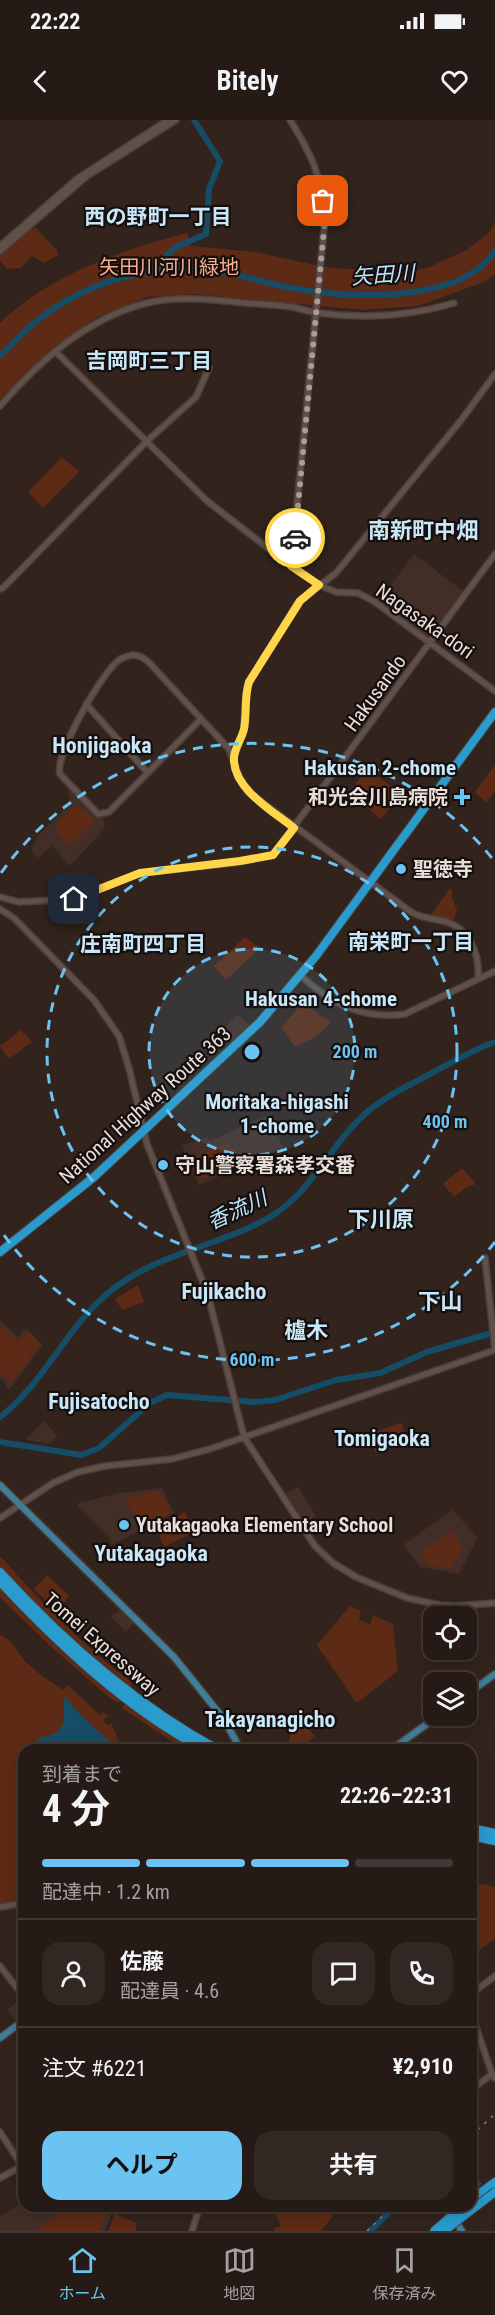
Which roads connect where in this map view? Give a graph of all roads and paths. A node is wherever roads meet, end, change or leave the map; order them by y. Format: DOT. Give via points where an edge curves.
graph roads {
  1 [pos="168,120"];
  2 [pos="176,120"];
  3 [pos="290,120"];
  4 [pos="0,246"];
  5 [pos="0,251"];
  6 [pos="454,303"];
  7 [pos="316,311"];
  8 [pos="55,351"];
  9 [pos="209,368"];
  10 [pos="495,374"];
  11 [pos="0,406"];
  12 [pos="147,441"];
  13 [pos="495,554"];
  14 [pos="291,566"];
  15 [pos="319,585"];
  16 [pos="0,589"];
  17 [pos="430,642"];
  18 [pos="495,691"];
  19 [pos="86,704"];
  20 [pos="495,712"];
  21 [pos="201,718"];
  22 [pos="495,718"];
  23 [pos="233,759"];
  24 [pos="148,773"];
  25 [pos="294,828"];
  26 [pos="371,884"];
  27 [pos="0,897"];
  28 [pos="0,909"];
  29 [pos="495,971"];
  30 [pos="302,977"];
  31 [pos="478,979"];
  32 [pos="144,1135"];
  33 [pos="0,1252"];
  34 [pos="0,1257"];
  35 [pos="485,1258"];
  36 [pos="495,1350"];
  37 [pos="244,1437"];
  38 [pos="0,1485"];
  39 [pos="20,1504"];
  40 [pos="0,1518"];
  41 [pos="0,1572"];
  42 [pos="0,1582"];
  43 [pos="495,1603"];
  44 [pos="495,1674"];
  45 [pos="477,1687"];
  46 [pos="129,1697"];
  47 [pos="424,1726"];
  48 [pos="194,1744"];
  49 [pos="209,1744"];
  50 [pos="238,1744"];
  51 [pos="399,1744"];
  52 [pos="477,1829"];
  53 [pos="495,1833"];
  54 [pos="477,1837"];
  55 [pos="495,1841"];
  56 [pos="18,1904"];
  57 [pos="0,1907"];
  58 [pos="0,1966"];
  59 [pos="495,1976"];
  60 [pos="18,1989"];
  61 [pos="477,1990"];
  62 [pos="18,2024"];
  63 [pos="477,2029"];
  64 [pos="0,2038"];
  65 [pos="493,2076"];
  66 [pos="477,2087"];
  67 [pos="0,2132"];
  68 [pos="18,2160"];
  69 [pos="18,2168"];
  70 [pos="0,2178"];
  71 [pos="495,2180"];
  72 [pos="495,2191"];
  73 [pos="477,2196"];
  74 [pos="477,2199"];
  75 [pos="477,2205"];
  76 [pos="477,2207"];
  77 [pos="198,2212"];
  78 [pos="453,2212"];
  79 [pos="454,2212"];
  80 [pos="461,2212"];
  81 [pos="468,2212"];
  82 [pos="471,2212"];
  83 [pos="450,2214"];
  84 [pos="456,2225"];
  85 [pos="192,2231"];
  86 [pos="432,2231"];
  87 [pos="443,2231"];
  88 [pos="449,2231"];
  89 [pos="462,2231"];
  1 -- 4 [label="street" via="78,178"];
  2 -- 5 [label="street" via="87,176"];
  3 -- 7 [label="street" via="321,184 325,219"];
  6 -- 7 [label="street" via="362,317"];
  7 -- 8 [label="street" via="174,299 122,312"];
  7 -- 14 [label="street"];
  8 -- 11 [label="street"];
  8 -- 12 [label="street, Nagasaka-dori"];
  9 -- 12 [label="street" via="196,397"];
  10 -- 15 [label="street" via="336,573"];
  12 -- 14 [label="street, Nagasaka-dori" via="216,509"];
  12 -- 16 [label="street"];
  13 -- 17 [label="street, Hakusando"];
  14 -- 15 [label="street, Nagasaka-dori"];
  15 -- 17 [label="street, Nagasaka-dori" via="329,591 367,597"];
  15 -- 23 [label="street" via="300,601 249,682 244,728"];
  17 -- 18 [label="street, Nagasaka-dori"];
  17 -- 25 [label="street, Hakusando"];
  19 -- 21 [label="street" via="119,660 131,655 148,661"];
  19 -- 24 [label="street"];
  19 -- 24 [label="street" via="58,768 60,774 98,814 104,814"];
  20 -- 26 [label="highway, National Highway Route 363"];
  21 -- 23 [label="street" via="230,749"];
  21 -- 24 [label="street"];
  22 -- 26 [label="highway, National Highway Route 363"];
  23 -- 25 [label="street" via="247,791"];
  25 -- 26 [label="street"];
  25 -- 27 [label="street, Hakusando" via="278,850 266,857 140,873 74,899 19,902"];
  26 -- 30 [label="highway, National Highway Route 363"];
  26 -- 31 [label="street" via="416,915 447,922 463,932 476,952"];
  28 -- 32 [label="street" via="14,918 77,982 111,1023 125,1052"];
  29 -- 31 [label="street"];
  30 -- 31 [label="street" via="347,1007 372,1016 405,1014"];
  30 -- 32 [label="highway, National Highway Route 363" via="269,1018"];
  32 -- 33 [label="highway, National Highway Route 363"];
  32 -- 34 [label="highway, National Highway Route 363" via="96,1181"];
  32 -- 37 [label="street" via="208,1295"];
  35 -- 36 [label="street"];
  36 -- 37 [label="street"];
  37 -- 39 [label="street" via="172,1460 85,1470 53,1483"];
  37 -- 43 [label="street" via="315,1546 348,1573 423,1602 456,1606"];
  38 -- 39 [label="main road"];
  39 -- 40 [label="street"];
  39 -- 50 [label="main road" via="174,1657 223,1718"];
  41 -- 46 [label="highway, Tomei Expressway"];
  42 -- 46 [label="highway, Tomei Expressway" via="59,1641"];
  44 -- 45 [label="main road"];
  46 -- 48 [label="highway, Tomei Expressway"];
  46 -- 49 [label="highway, Tomei Expressway"];
  47 -- 51 [label="main road"];
  52 -- 53 [label="highway"];
  54 -- 55 [label="highway"];
  56 -- 57 [label="street"];
  58 -- 60 [label="street"];
  59 -- 61 [label="street"];
  62 -- 64 [label="main road"];
  63 -- 65 [label="street"];
  65 -- 66 [label="street"];
  67 -- 68 [label="street"];
  69 -- 70 [label="street"];
  71 -- 73 [label="highway"];
  72 -- 74 [label="highway, bridge"];
  72 -- 75 [label="highway, bridge"];
  72 -- 76 [label="main road"];
  77 -- 85 [label="street"];
  78 -- 83 [label="main road"];
  79 -- 86 [label="highway, bridge"];
  80 -- 87 [label="highway, bridge"];
  81 -- 87 [label="highway, bridge"];
  82 -- 84 [label="main road"];
  83 -- 84 [label="main road"];
  83 -- 86 [label="main road"];
  84 -- 88 [label="main road"];
  84 -- 89 [label="main road"];
}
